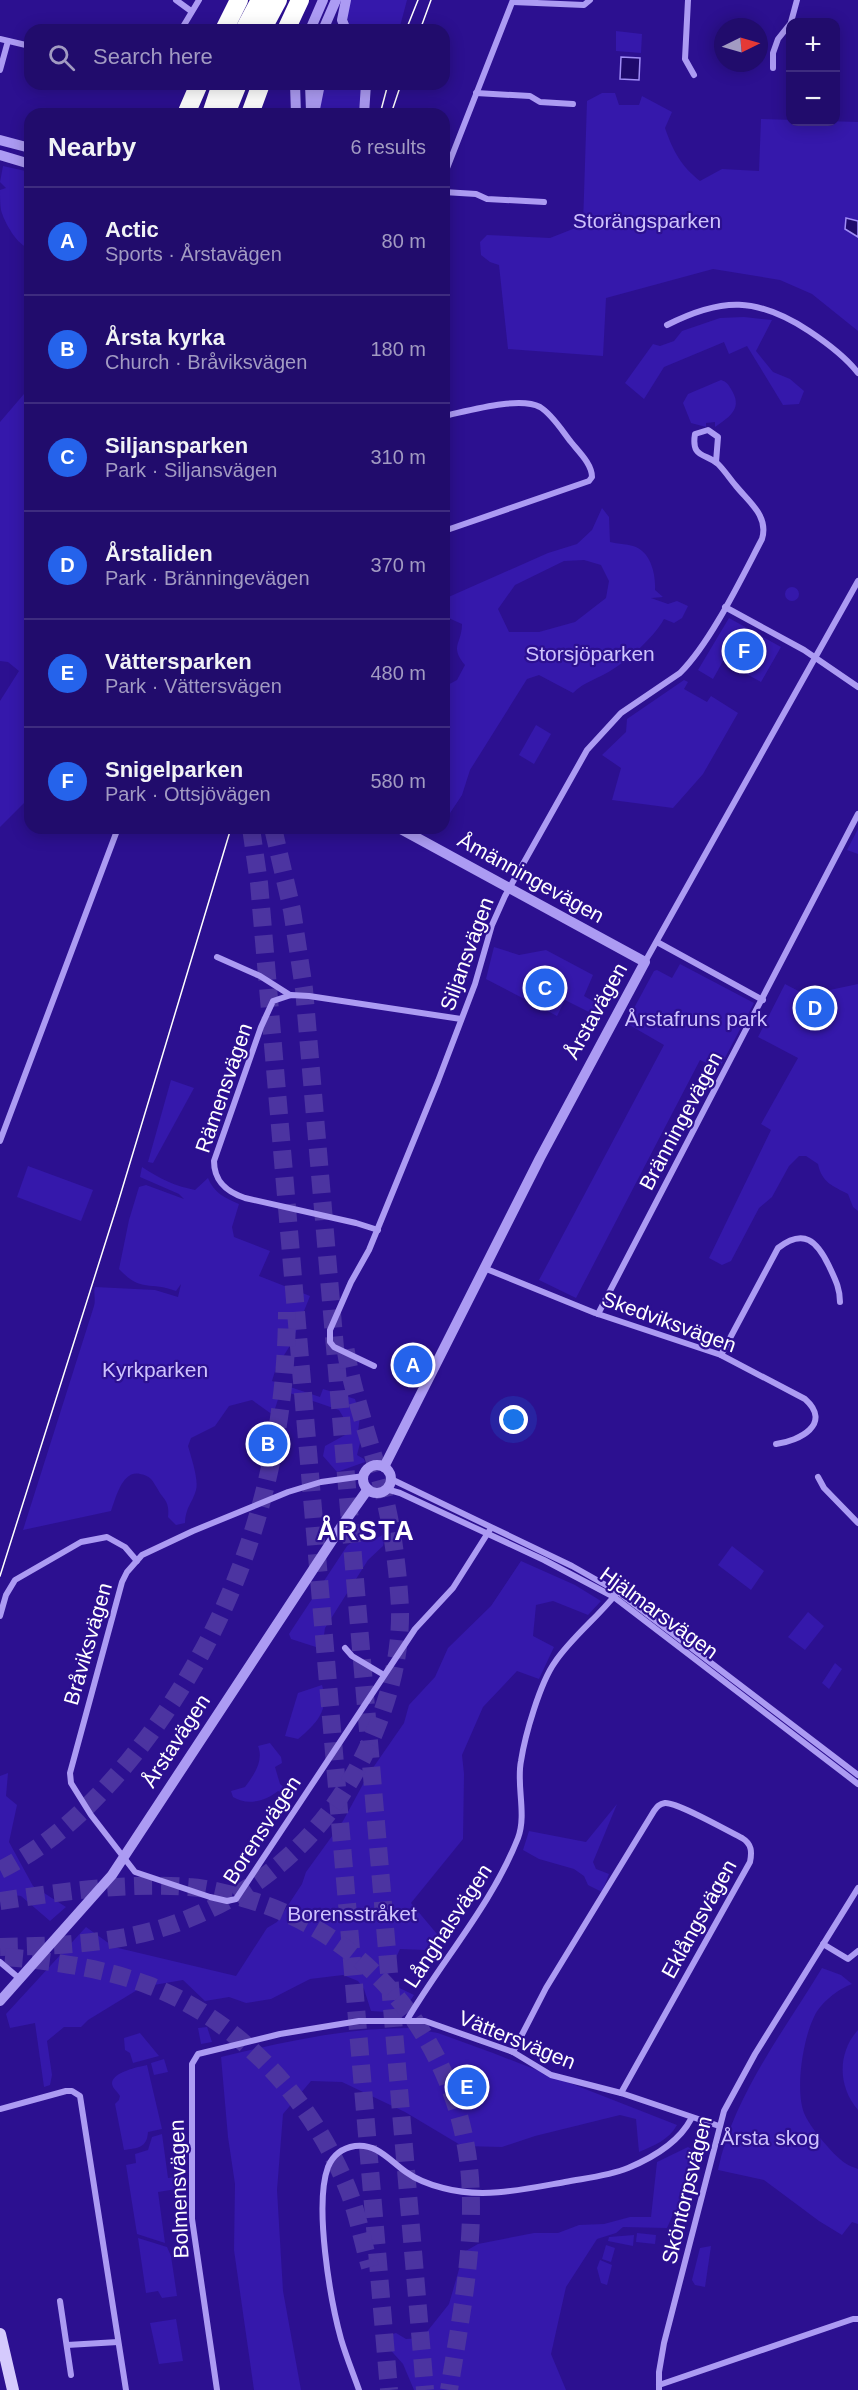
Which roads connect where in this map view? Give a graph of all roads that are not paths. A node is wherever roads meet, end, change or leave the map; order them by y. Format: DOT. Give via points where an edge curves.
graph roads {
  1 [pos="176,0"];
  2 [pos="199,0"];
  3 [pos="239,0"];
  4 [pos="260,0"];
  5 [pos="278,0"];
  6 [pos="300,0"];
  7 [pos="322,0"];
  8 [pos="336,0"];
  9 [pos="346,0"];
  10 [pos="590,0"];
  11 [pos="688,0"];
  12 [pos="797,0"];
  13 [pos="513,1"];
  14 [pos="191,11"];
  15 [pos="792,18"];
  16 [pos="184,24"];
  17 [pos="227,24"];
  18 [pos="247,24"];
  19 [pos="265,24"];
  20 [pos="289,24"];
  21 [pos="312,24"];
  22 [pos="326,24"];
  23 [pos="344,24"];
  24 [pos="786,29"];
  25 [pos="0,39"];
  26 [pos="8,41"];
  27 [pos="24,45"];
  28 [pos="773,68"];
  29 [pos="0,70"];
  30 [pos="694,75"];
  31 [pos="196,90"];
  32 [pos="219,90"];
  33 [pos="236,90"];
  34 [pos="259,90"];
  35 [pos="295,90"];
  36 [pos="310,90"];
  37 [pos="318,90"];
  38 [pos="366,90"];
  39 [pos="372,90"];
  40 [pos="476,93"];
  41 [pos="573,104"];
  42 [pos="189,108"];
  43 [pos="213,108"];
  44 [pos="228,108"];
  45 [pos="252,108"];
  46 [pos="296,108"];
  47 [pos="312,108"];
  48 [pos="314,108"];
  49 [pos="365,108"];
  50 [pos="366,108"];
  51 [pos="0,140"];
  52 [pos="24,146"];
  53 [pos="0,155"];
  54 [pos="450,160"];
  55 [pos="24,162"];
  56 [pos="450,192"];
  57 [pos="544,202"];
  58 [pos="667,325"];
  59 [pos="858,373"];
  60 [pos="450,415"];
  61 [pos="716,462"];
  62 [pos="450,529"];
  63 [pos="858,581"];
  64 [pos="725,607"];
  65 [pos="815,659"];
  66 [pos="858,687"];
  67 [pos="858,814"];
  68 [pos="116,834"];
  69 [pos="410,834"];
  70 [pos="509,888"];
  71 [pos="657,942"];
  72 [pos="217,957"];
  73 [pos="645,963"];
  74 [pos="291,995"];
  75 [pos="763,1000"];
  76 [pos="461,1019"];
  77 [pos="0,1141"];
  78 [pos="378,1230"];
  79 [pos="484,1268"];
  80 [pos="840,1302"];
  81 [pos="598,1314"];
  82 [pos="721,1355"];
  83 [pos="374,1366"];
  84 [pos="776,1444"];
  85 [pos="384,1467"];
  86 [pos="364,1476"];
  87 [pos="818,1477"];
  88 [pos="389,1484"];
  89 [pos="368,1489"];
  90 [pos="858,1523"];
  91 [pos="490,1531"];
  92 [pos="137,1561"];
  93 [pos="616,1594"];
  94 [pos="0,1616"];
  95 [pos="345,1648"];
  96 [pos="384,1676"];
  97 [pos="858,1775"];
  98 [pos="858,1784"];
  99 [pos="123,1859"];
  100 [pos="858,1888"];
  101 [pos="823,1944"];
  102 [pos="858,1951"];
  103 [pos="0,1962"];
  104 [pos="20,1978"];
  105 [pos="0,2001"];
  106 [pos="407,2020"];
  107 [pos="513,2052"];
  108 [pos="194,2057"];
  109 [pos="621,2093"];
  110 [pos="0,2109"];
  111 [pos="691,2119"];
  112 [pos="719,2126"];
  113 [pos="60,2301"];
  114 [pos="858,2319"];
  115 [pos="0,2334"];
  116 [pos="118,2342"];
  117 [pos="67,2345"];
  118 [pos="71,2375"];
  119 [pos="659,2387"];
  120 [pos="13,2390"];
  121 [pos="126,2390"];
  122 [pos="218,2390"];
  123 [pos="359,2390"];
  1 -- 14 [label="street"];
  2 -- 14 [label="street"];
  3 -- 17 [label="highway"];
  4 -- 18 [label="highway"];
  5 -- 19 [label="highway"];
  6 -- 20 [label="highway"];
  7 -- 21 [label="street"];
  8 -- 22 [label="street"];
  9 -- 23 [label="street"];
  10 -- 13 [label="street" via="584,5"];
  11 -- 30 [label="street" via="685,59"];
  12 -- 15 [label="street"];
  13 -- 40 [label="street"];
  14 -- 16 [label="street"];
  24 -- 28 [label="street" via="778,39"];
  25 -- 26 [label="street"];
  26 -- 27 [label="street"];
  26 -- 29 [label="street"];
  31 -- 42 [label="highway"];
  32 -- 43 [label="highway"];
  33 -- 44 [label="highway"];
  34 -- 45 [label="highway"];
  35 -- 46 [label="street"];
  36 -- 47 [label="street"];
  37 -- 48 [label="street"];
  38 -- 49 [label="street"];
  39 -- 50 [label="street"];
  40 -- 41 [label="street" via="530,96 540,102"];
  40 -- 54 [label="street"];
  51 -- 52 [label="street"];
  53 -- 55 [label="street"];
  56 -- 57 [label="street"];
  58 -- 59 [label="street" via="721,305 763,307 786,315 830,345"];
  60 -- 62 [label="street" via="512,404 543,408 592,470 589,482"];
  61 -- 61 [label="street, Siljansvägen" via="718,437 708,430 695,434 695,448 706,459"];
  61 -- 64 [label="street, Siljansvägen" via="759,513 764,528 762,539"];
  63 -- 65 [label="street, Årstavägen"];
  64 -- 65 [label="street"];
  64 -- 70 [label="street, Siljansvägen" via="688,665 621,713 587,750"];
  65 -- 66 [label="street"];
  65 -- 71 [label="street, Årstavägen"];
  67 -- 75 [label="street, Bränningevägen"];
  68 -- 77 [label="street"];
  69 -- 70 [label="street, Åmänningevägen"];
  70 -- 73 [label="street, Åmänningevägen"];
  70 -- 76 [label="street, Siljansvägen"];
  71 -- 73 [label="street, Årstavägen"];
  71 -- 75 [label="street"];
  72 -- 74 [label="street"];
  73 -- 79 [label="street, Årstavägen"];
  74 -- 76 [label="street"];
  74 -- 78 [label="street, Rämensvägen" via="273,1001 261,1028 214,1161 216,1176 228,1191 245,1198"];
  75 -- 81 [label="street, Bränningevägen"];
  76 -- 78 [label="street, Siljansvägen"];
  78 -- 83 [label="street, Siljansvägen" via="330,1330 334,1347"];
  79 -- 81 [label="street, Skedviksvägen"];
  79 -- 85 [label="street, Årstavägen"];
  80 -- 82 [label="street" via="840,1290 816,1244 805,1238 787,1242 778,1248"];
  81 -- 82 [label="street, Skedviksvägen"];
  82 -- 84 [label="street, Skedviksvägen" via="805,1399 813,1408 814,1420 807,1434"];
  85 -- 86 [label="street" via="371,1466"];
  85 -- 88 [label="street"];
  86 -- 89 [label="street"];
  86 -- 92 [label="street, Bråviksvägen" via="333,1479 288,1492 192,1531"];
  87 -- 90 [label="street"];
  88 -- 89 [label="street" via="377,1493"];
  88 -- 91 [label="street, Hjälmarsvägen"];
  88 -- 91 [label="street, Hjälmarsvägen" via="400,1493"];
  89 -- 99 [label="street, Årstavägen"];
  91 -- 93 [label="street, Hjälmarsvägen"];
  91 -- 96 [label="street, Borensvägen" via="453,1588 415,1629"];
  92 -- 94 [label="street" via="125,1547 107,1537 81,1542 15,1580"];
  92 -- 99 [label="street, Bråviksvägen" via="122,1582 70,1773 71,1783"];
  93 -- 97 [label="street, Hjälmarsvägen"];
  93 -- 98 [label="street, Hjälmarsvägen"];
  93 -- 106 [label="street, Långhalsvägen" via="549,1672 521,1760 521,1826 514,1847 495,1889"];
  95 -- 96 [label="street"];
  96 -- 99 [label="street, Borensvägen" via="236,1899 210,1898 135,1872"];
  99 -- 104 [label="street, Årstavägen" via="94,1898"];
  100 -- 101 [label="street, Sköntorpsvägen"];
  101 -- 102 [label="street" via="848,1959"];
  101 -- 112 [label="street, Sköntorpsvägen" via="755,2054"];
  103 -- 104 [label="street"];
  104 -- 105 [label="street, Årstavägen"];
  106 -- 107 [label="street, Vättersvägen" via="425,2021"];
  106 -- 108 [label="street, Vättersvägen" via="319,2027 216,2048"];
  107 -- 109 [label="street, Vättersvägen" via="551,2075"];
  107 -- 109 [label="street, Eklångsvägen" via="658,1805 678,1807 742,1838 752,1853"];
  108 -- 122 [label="street, Bolmensvägen" via="192,2219"];
  109 -- 111 [label="street, Vättersvägen"];
  110 -- 116 [label="street" via="66,2091 77,2093 81,2100"];
  111 -- 112 [label="street, Vättersvägen"];
  111 -- 123 [label="street" via="675,2140 630,2167 493,2193 463,2192 429,2184 371,2147 358,2145 337,2152 327,2169 324,2188 325,2234 333,2305"];
  112 -- 119 [label="street, Sköntorpsvägen" via="664,2343"];
  113 -- 117 [label="street"];
  114 -- 119 [label="street"];
  115 -- 120 [label="main road"];
  116 -- 117 [label="street"];
  116 -- 121 [label="street"];
  117 -- 118 [label="street"];
}
